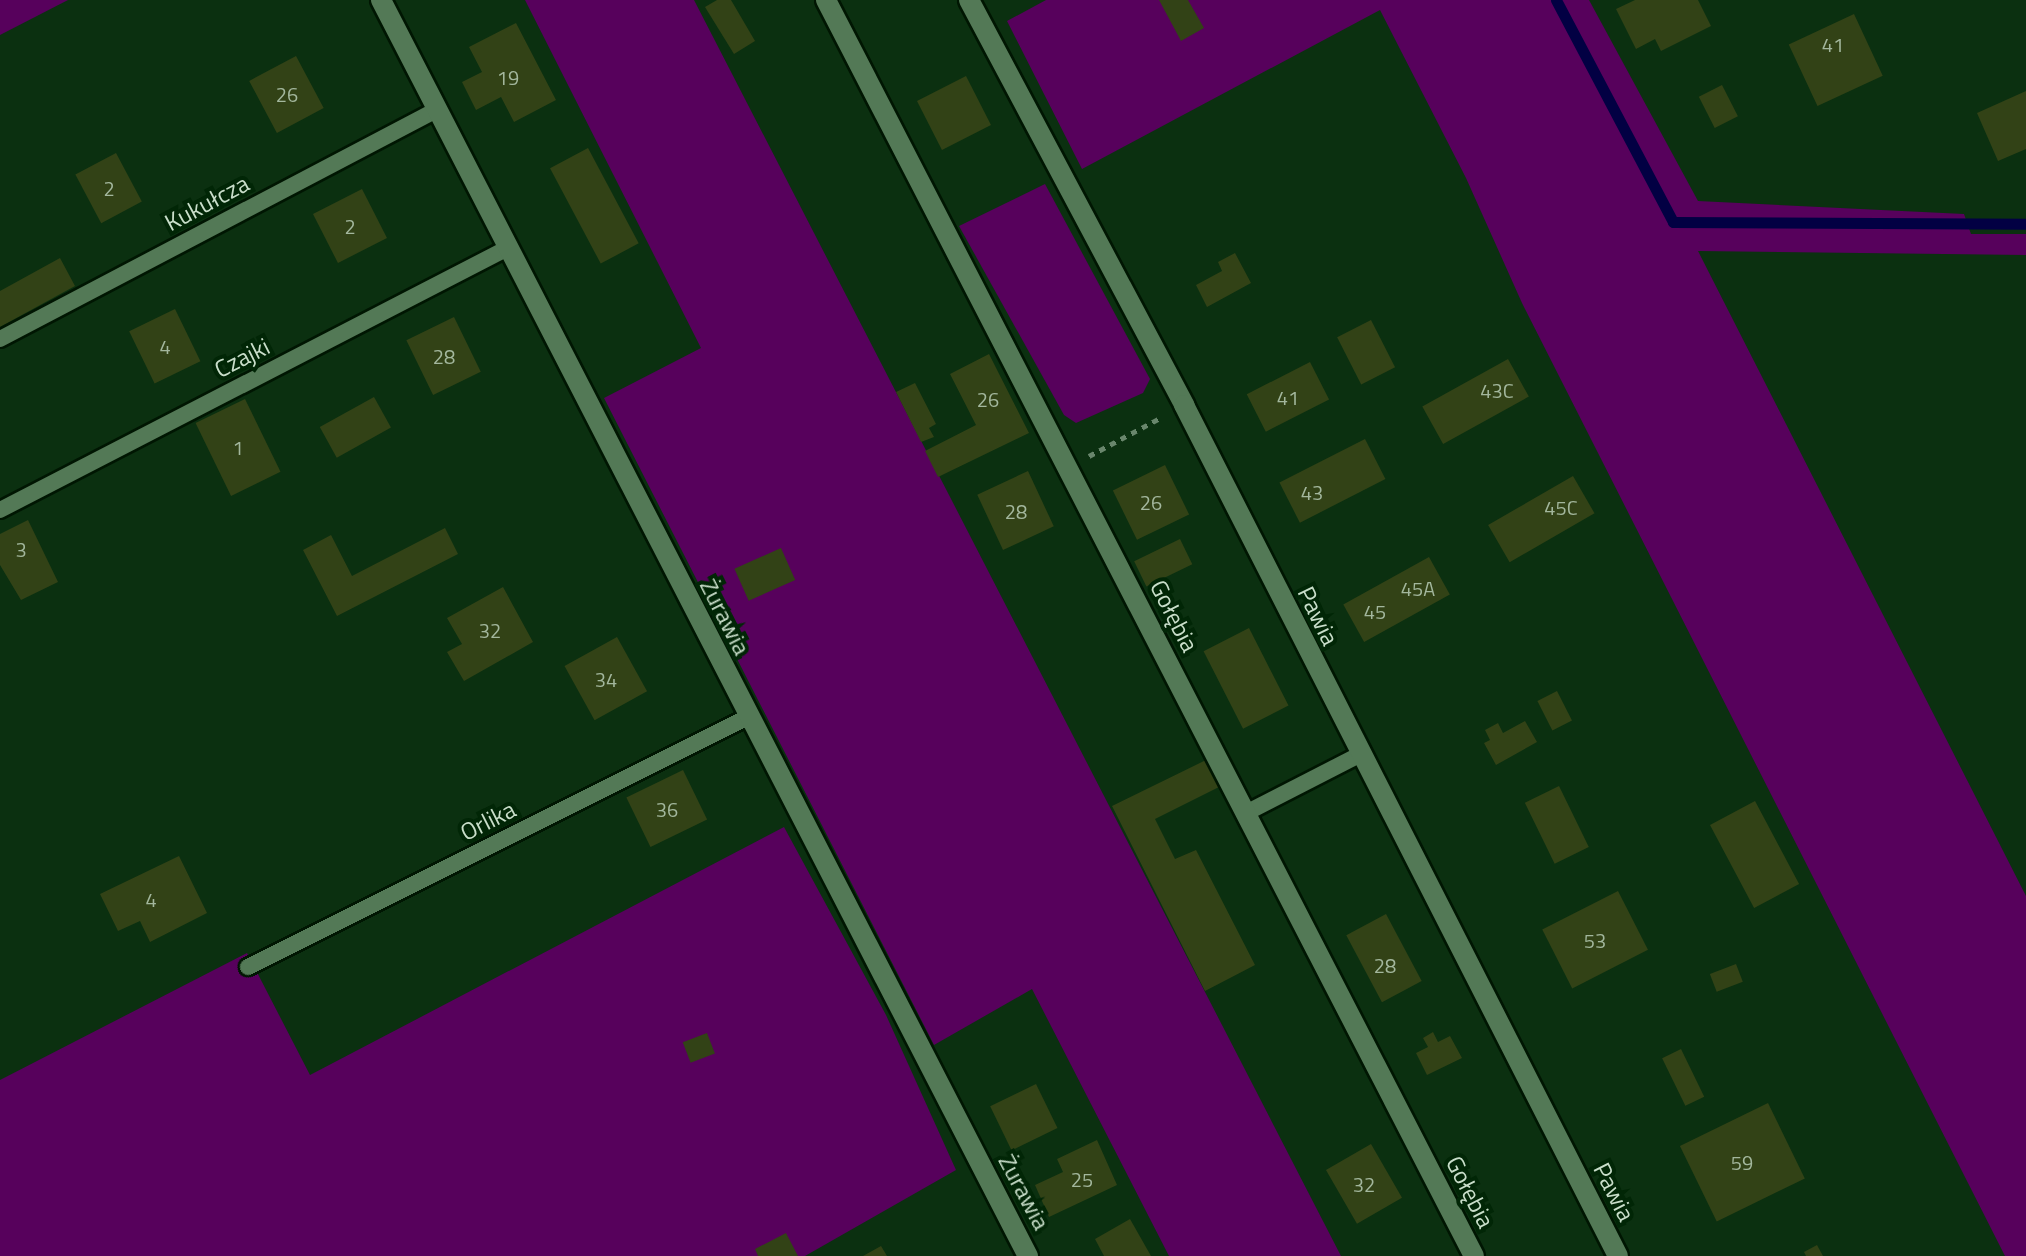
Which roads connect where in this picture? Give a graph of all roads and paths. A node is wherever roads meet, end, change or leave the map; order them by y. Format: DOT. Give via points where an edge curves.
graph roads {
  1 [pos="381,0"];
  2 [pos="826,0"];
  3 [pos="969,0"];
  4 [pos="436,110"];
  5 [pos="506,249"];
  6 [pos="0,339"];
  7 [pos="1184,405"];
  8 [pos="1068,467"];
  9 [pos="0,510"];
  10 [pos="748,717"];
  11 [pos="1359,755"];
  12 [pos="1246,813"];
  13 [pos="248,967"];
  14 [pos="1028,1256"];
  15 [pos="1474,1256"];
  16 [pos="1618,1256"];
  1 -- 4 [label="street, Żurawia"];
  2 -- 8 [label="street, Gołębia"];
  3 -- 7 [label="street, Pawia"];
  4 -- 5 [label="street, Żurawia"];
  4 -- 6 [label="lane, Kukułcza"];
  5 -- 9 [label="lane, Czajki"];
  5 -- 10 [label="street, Żurawia"];
  7 -- 8 [label="path"];
  7 -- 11 [label="street, Pawia"];
  8 -- 12 [label="street, Gołębia"];
  10 -- 13 [label="lane, Orlika"];
  10 -- 14 [label="street, Żurawia"];
  11 -- 12 [label="lane"];
  11 -- 16 [label="street, Pawia"];
  12 -- 15 [label="street, Gołębia"];
}
